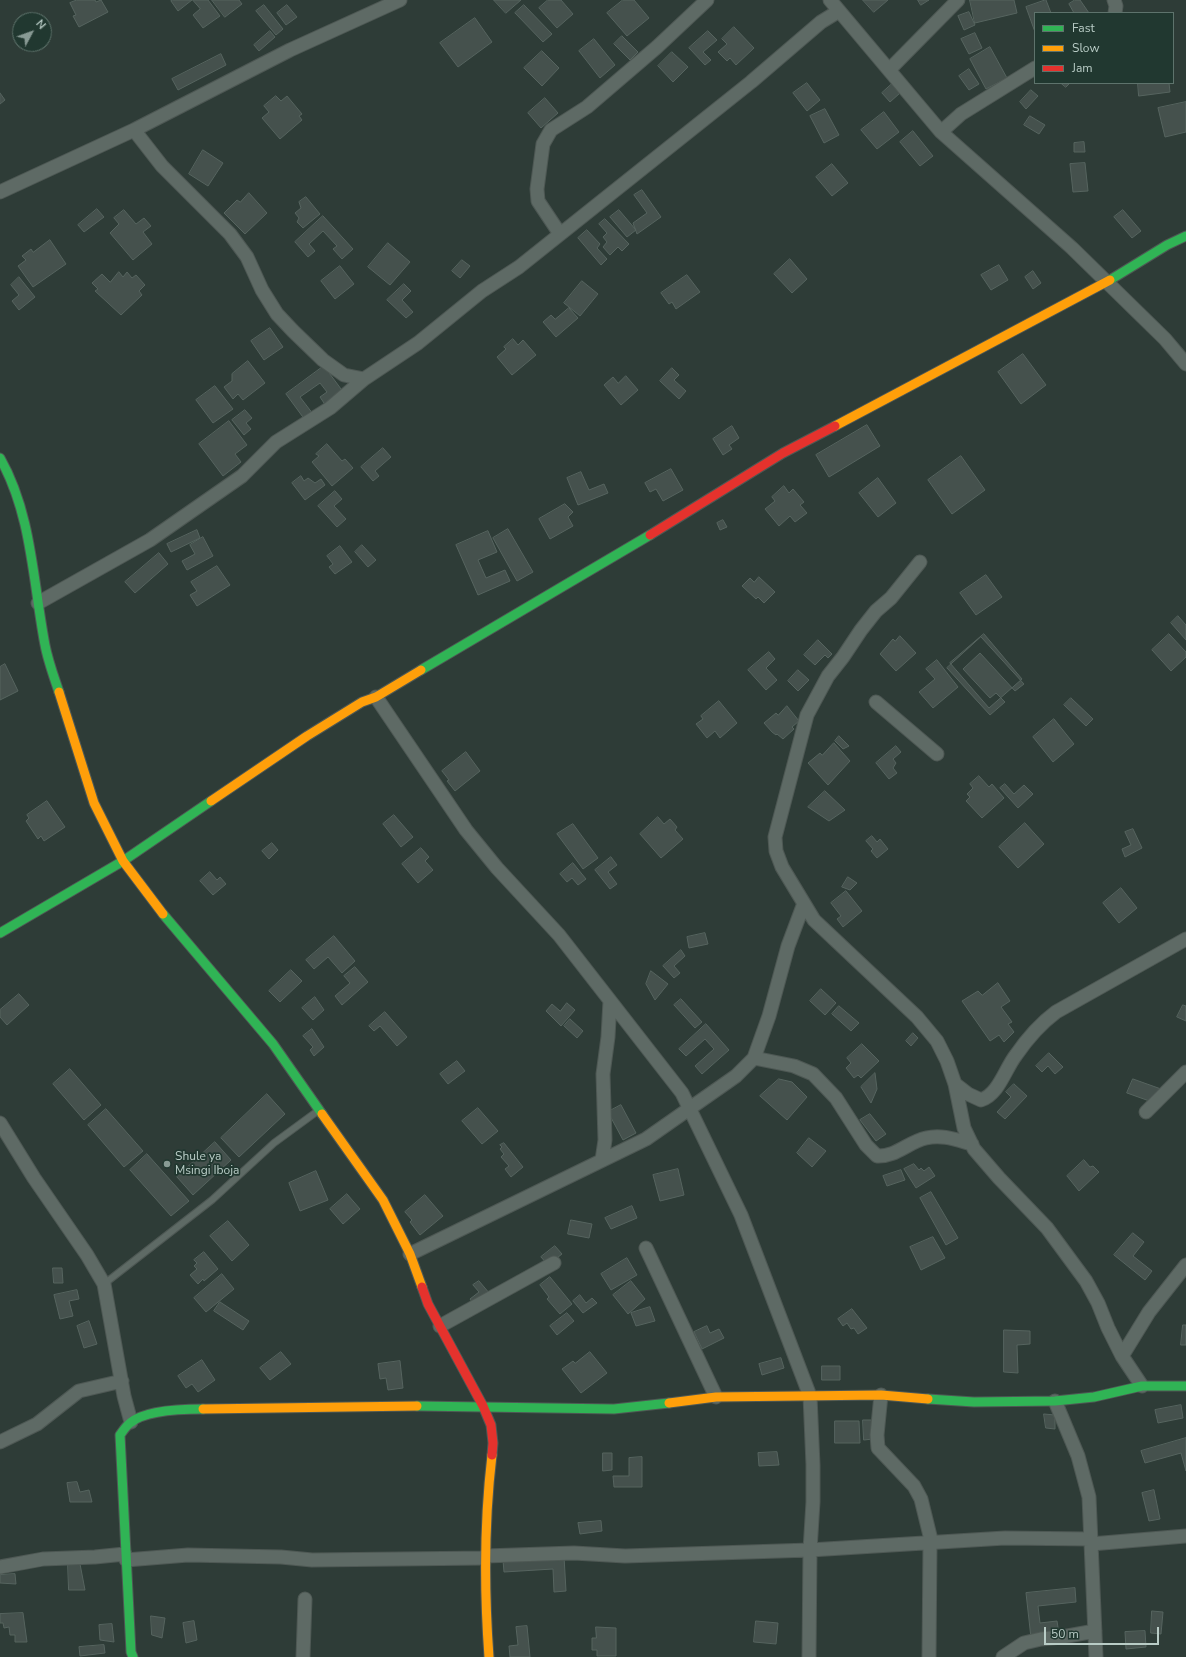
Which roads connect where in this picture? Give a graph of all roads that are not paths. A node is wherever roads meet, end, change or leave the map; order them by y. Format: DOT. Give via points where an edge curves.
graph roads {
  1 [pos="400,0"];
  2 [pos="707,0"];
  3 [pos="830,0"];
  4 [pos="958,0"];
  5 [pos="1114,0"];
  6 [pos="839,11"];
  7 [pos="1115,12"];
  8 [pos="1034,69"];
  9 [pos="889,70"];
  10 [pos="134,130"];
  11 [pos="941,132"];
  12 [pos="0,192"];
  13 [pos="560,234"];
  14 [pos="1186,236"];
  15 [pos="1107,282"];
  16 [pos="1186,364"];
  17 [pos="364,379"];
  18 [pos="0,458"];
  19 [pos="920,562"];
  20 [pos="38,603"];
  21 [pos="376,697"];
  22 [pos="876,702"];
  23 [pos="937,754"];
  24 [pos="123,861"];
  25 [pos="804,906"];
  26 [pos="0,933"];
  27 [pos="1186,939"];
  28 [pos="610,1001"];
  29 [pos="754,1058"];
  30 [pos="1186,1072"];
  31 [pos="954,1084"];
  32 [pos="690,1108"];
  33 [pos="320,1109"];
  34 [pos="1146,1112"];
  35 [pos="0,1123"];
  36 [pos="972,1144"];
  37 [pos="602,1160"];
  38 [pos="646,1248"];
  39 [pos="410,1254"];
  40 [pos="554,1263"];
  41 [pos="1186,1265"];
  42 [pos="104,1284"];
  43 [pos="440,1326"];
  44 [pos="1122,1356"];
  45 [pos="122,1381"];
  46 [pos="1142,1386"];
  47 [pos="1186,1386"];
  48 [pos="881,1395"];
  49 [pos="810,1396"];
  50 [pos="716,1397"];
  51 [pos="1055,1401"];
  52 [pos="483,1406"];
  53 [pos="131,1422"];
  54 [pos="1,1440"];
  55 [pos="1186,1536"];
  56 [pos="1091,1541"];
  57 [pos="931,1544"];
  58 [pos="810,1550"];
  59 [pos="125,1557"];
  60 [pos="485,1557"];
  61 [pos="0,1567"];
  62 [pos="305,1599"];
  63 [pos="1095,1631"];
  64 [pos="133,1657"];
  65 [pos="303,1657"];
  66 [pos="489,1657"];
  67 [pos="809,1657"];
  68 [pos="929,1657"];
  69 [pos="1003,1657"];
  70 [pos="1096,1657"];
  1 -- 10 [label="street" via="290,50"];
  2 -- 13 [label="street" via="592,102 551,130 543,144 536,189 538,201"];
  3 -- 6 [label="street"];
  4 -- 9 [label="street"];
  5 -- 7 [label="street"];
  6 -- 9 [label="street"];
  6 -- 13 [label="street" via="815,26 751,82"];
  8 -- 11 [label="street" via="961,114"];
  9 -- 11 [label="street"];
  10 -- 12 [label="street"];
  10 -- 17 [label="street" via="162,166 230,234 247,257 262,290 277,314 323,360 344,374"];
  11 -- 15 [label="street"];
  13 -- 17 [label="street" via="519,267 482,291 418,343"];
  14 -- 15 [label="street"];
  15 -- 16 [label="street" via="1165,339"];
  15 -- 21 [label="street" via="783,453 709,500"];
  17 -- 20 [label="street" via="330,408 276,442 242,476 150,540"];
  18 -- 20 [label="street" via="20,506"];
  19 -- 25 [label="street" via="895,594 876,611 861,630 828,676 807,715 775,837 776,851 782,867"];
  20 -- 24 [label="street" via="45,647 94,803"];
  21 -- 24 [label="street" via="362,702 307,736"];
  21 -- 28 [label="street" via="466,830 559,935"];
  22 -- 23 [label="street"];
  24 -- 26 [label="street"];
  24 -- 33 [label="street" via="167,920 273,1044"];
  25 -- 29 [label="street" via="788,946"];
  25 -- 31 [label="street" via="814,920 917,1017 937,1041"];
  27 -- 31 [label="street" via="1042,1022 987,1098 981,1100"];
  28 -- 32 [label="street" via="682,1093"];
  28 -- 37 [label="street" via="603,1074 605,1140"];
  29 -- 32 [label="street" via="736,1076"];
  29 -- 36 [label="street" via="794,1066 814,1074 836,1098 876,1156 886,1156 925,1138 940,1136"];
  30 -- 34 [label="street"];
  31 -- 36 [label="street" via="964,1128"];
  32 -- 37 [label="street" via="646,1139"];
  32 -- 49 [label="street" via="741,1215"];
  33 -- 39 [label="street" via="383,1200"];
  33 -- 42 [label="lane" via="274,1143 212,1200"];
  35 -- 42 [label="street"];
  36 -- 44 [label="street" via="999,1178 1046,1228 1086,1281"];
  37 -- 39 [label="street"];
  38 -- 50 [label="street"];
  39 -- 43 [label="street" via="428,1304"];
  40 -- 43 [label="street"];
  41 -- 44 [label="street" via="1149,1312"];
  42 -- 45 [label="street"];
  43 -- 52 [label="street"];
  44 -- 46 [label="street"];
  45 -- 53 [label="street"];
  45 -- 54 [label="street" via="79,1391 37,1424"];
  46 -- 47 [label="street"];
  46 -- 51 [label="street" via="1094,1397"];
  48 -- 49 [label="street"];
  48 -- 51 [label="street" via="974,1402"];
  48 -- 57 [label="street" via="878,1448 914,1486 921,1499"];
  49 -- 50 [label="street"];
  49 -- 58 [label="street" via="813,1480"];
  50 -- 52 [label="street" via="614,1409"];
  51 -- 56 [label="street" via="1078,1456 1089,1497"];
  52 -- 53 [label="street" via="179,1409 148,1415"];
  52 -- 60 [label="street" via="491,1425 493,1443"];
  53 -- 59 [label="street" via="120,1435"];
  55 -- 56 [label="street"];
  56 -- 57 [label="street" via="1005,1538"];
  56 -- 63 [label="street"];
  57 -- 58 [label="street"];
  57 -- 68 [label="street"];
  58 -- 60 [label="street" via="625,1556 574,1553"];
  58 -- 67 [label="street"];
  59 -- 60 [label="street" via="188,1555 312,1560"];
  59 -- 61 [label="street" via="43,1559"];
  59 -- 64 [label="street"];
  60 -- 66 [label="street"];
  62 -- 65 [label="street"];
  63 -- 69 [label="street" via="1041,1639 1024,1644"];
  63 -- 70 [label="street"];
}
